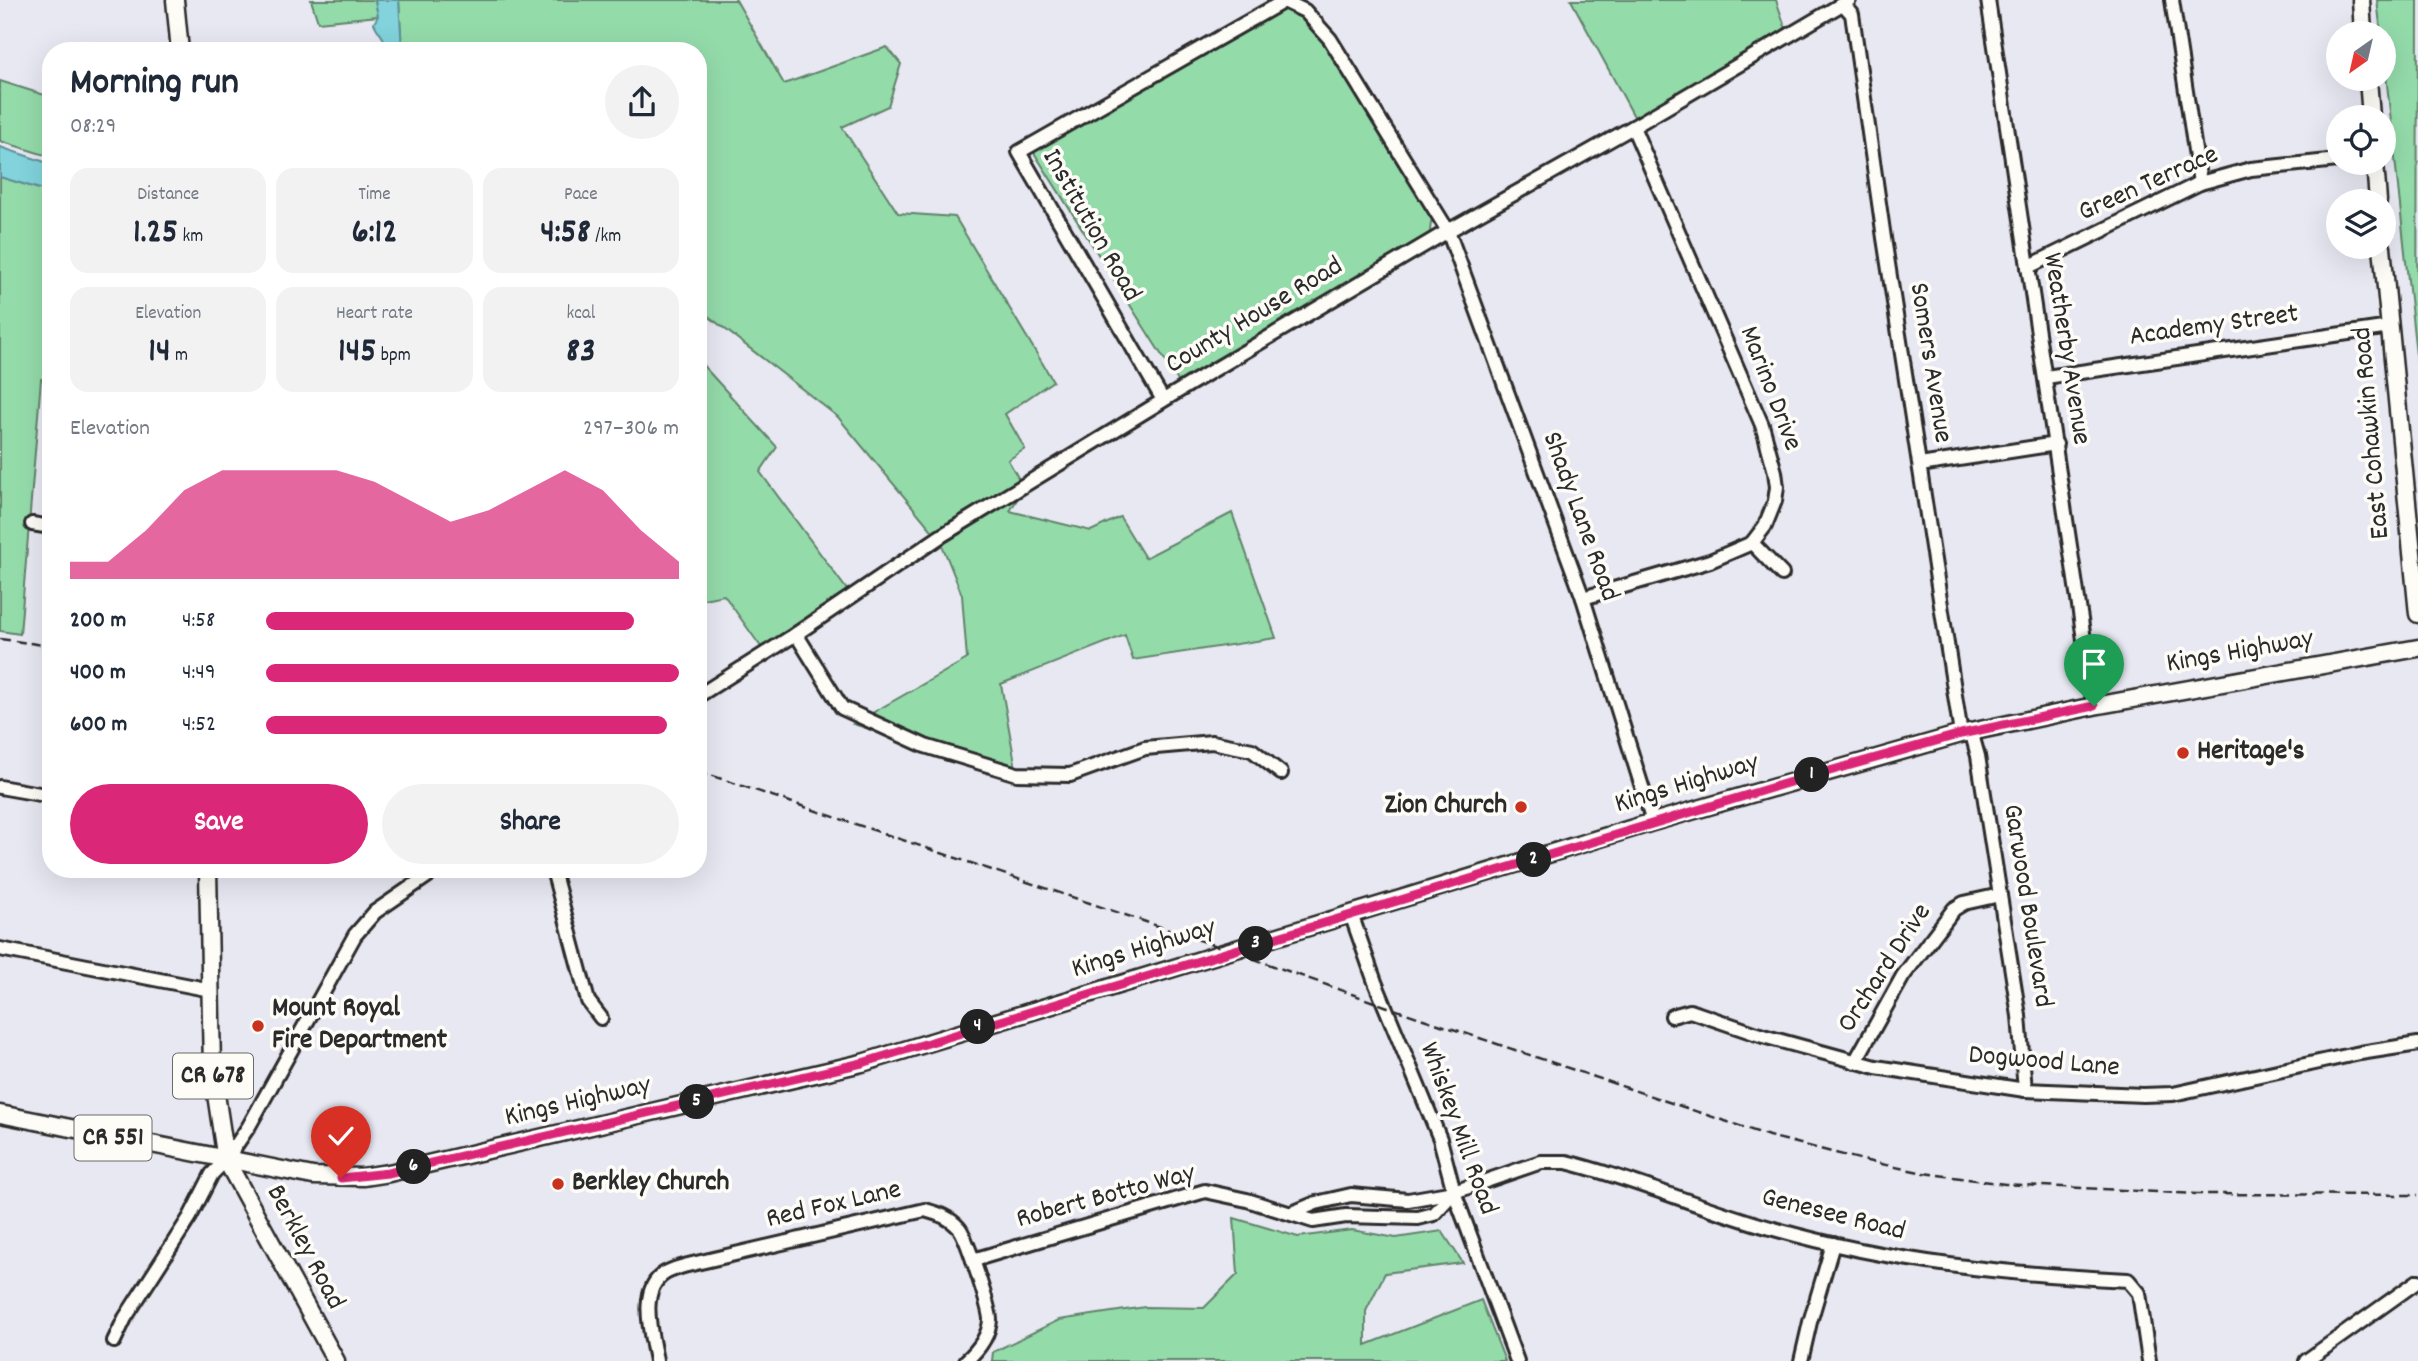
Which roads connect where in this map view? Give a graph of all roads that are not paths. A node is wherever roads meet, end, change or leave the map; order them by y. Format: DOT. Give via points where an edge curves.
graph roads {
  1 [pos="175,0"];
  2 [pos="1987,0"];
  3 [pos="2172,0"];
  4 [pos="2361,0"];
  5 [pos="1846,2"];
  6 [pos="2362,21"];
  7 [pos="179,42"];
  8 [pos="1633,127"];
  9 [pos="2326,161"];
  10 [pos="2200,183"];
  11 [pos="1448,231"];
  12 [pos="2383,259"];
  13 [pos="2028,267"];
  14 [pos="2390,327"];
  15 [pos="2046,377"];
  16 [pos="1163,400"];
  17 [pos="2056,444"];
  18 [pos="1920,464"];
  19 [pos="32,524"];
  20 [pos="42,526"];
  21 [pos="1752,543"];
  22 [pos="1782,575"];
  23 [pos="1583,598"];
  24 [pos="2418,614"];
  25 [pos="796,634"];
  26 [pos="2418,648"];
  27 [pos="707,690"];
  28 [pos="2094,706"];
  29 [pos="1966,732"];
  30 [pos="1281,773"];
  31 [pos="0,787"];
  32 [pos="42,794"];
  33 [pos="1653,822"];
  34 [pos="208,878"];
  35 [pos="424,878"];
  36 [pos="555,878"];
  37 [pos="2000,895"];
  38 [pos="1351,914"];
  39 [pos="0,949"];
  40 [pos="211,990"];
  41 [pos="1672,1016"];
  42 [pos="601,1018"];
  43 [pos="2418,1044"];
  44 [pos="1855,1062"];
  45 [pos="2025,1090"];
  46 [pos="0,1114"];
  47 [pos="226,1160"];
  48 [pos="1454,1192"];
  49 [pos="1292,1213"];
  50 [pos="1833,1244"];
  51 [pos="973,1260"];
  52 [pos="2418,1281"];
  53 [pos="114,1342"];
  54 [pos="335,1361"];
  55 [pos="656,1361"];
  56 [pos="966,1361"];
  57 [pos="1517,1361"];
  58 [pos="1801,1361"];
  59 [pos="2149,1361"];
  60 [pos="2306,1361"];
  1 -- 7 [label="main road"];
  2 -- 13 [label="street, Weatherby Avenue"];
  3 -- 10 [label="street"];
  4 -- 6 [label="main road"];
  5 -- 8 [label="street, County House Road"];
  5 -- 18 [label="street, Somers Avenue" via="1852,14"];
  8 -- 11 [label="street, County House Road"];
  8 -- 21 [label="street, Marino Drive" via="1762,425 1777,487 1765,526"];
  9 -- 10 [label="street, Green Terrace" via="2251,169"];
  10 -- 13 [label="street, Green Terrace"];
  11 -- 16 [label="street, County House Road"];
  11 -- 16 [label="street, Institution Road" via="1330,38 1306,12 1284,1 1019,152"];
  11 -- 23 [label="street, Shady Lane Road"];
  12 -- 14 [label="main road, East Cohawkin Road"];
  13 -- 15 [label="street, Weatherby Avenue"];
  14 -- 15 [label="street, Academy Street"];
  14 -- 24 [label="main road, East Cohawkin Road"];
  15 -- 17 [label="street, Weatherby Avenue"];
  16 -- 25 [label="street, County House Road" via="942,536"];
  17 -- 18 [label="street"];
  17 -- 28 [label="street, Weatherby Avenue"];
  18 -- 29 [label="street, Somers Avenue"];
  19 -- 20 [label="street"];
  21 -- 22 [label="street"];
  21 -- 23 [label="street" via="1710,561"];
  23 -- 33 [label="street, Shady Lane Road"];
  25 -- 27 [label="street, County House Road"];
  25 -- 30 [label="street" via="842,708 925,746 1017,774 1070,775 1145,748 1212,742 1251,750"];
  26 -- 28 [label="main road, Kings Highway / CR 551"];
  28 -- 29 [label="main road, Kings Highway / CR 551"];
  29 -- 33 [label="main road, Kings Highway / CR 551"];
  29 -- 37 [label="street, Garwood Boulevard" via="1978,756"];
  31 -- 32 [label="street"];
  33 -- 38 [label="main road, Kings Highway / CR 551"];
  34 -- 40 [label="main road, CR 678"];
  35 -- 47 [label="street" via="375,912 355,935"];
  36 -- 42 [label="street" via="588,1001"];
  37 -- 44 [label="street, Orchard Drive" via="1954,909 1903,976"];
  37 -- 45 [label="street, Garwood Boulevard"];
  38 -- 47 [label="main road, Kings Highway / CR 551" via="862,1063 388,1173 327,1178"];
  38 -- 48 [label="street, Whiskey Mill Road" via="1440,1139"];
  39 -- 40 [label="street"];
  40 -- 47 [label="main road, CR 678" via="212,1069"];
  41 -- 44 [label="street, Dogwood Lane" via="1690,1011"];
  43 -- 45 [label="street, Dogwood Lane" via="2172,1094"];
  44 -- 45 [label="street, Dogwood Lane"];
  46 -- 47 [label="main road, Kings Highway / CR 551"];
  47 -- 53 [label="street" via="212,1174"];
  47 -- 54 [label="main road, Berkley Road / CR 678"];
  48 -- 49 [label="street" via="1408,1200 1351,1195"];
  48 -- 49 [label="street, Robert Botto Way" via="1434,1214 1418,1218 1346,1216 1313,1221"];
  48 -- 50 [label="street, Genesee Road" via="1541,1162 1566,1162"];
  48 -- 57 [label="street, Whiskey Mill Road"];
  49 -- 51 [label="street, Robert Botto Way" via="1205,1191"];
  50 -- 58 [label="street"];
  50 -- 59 [label="street, Genesee Road" via="1950,1267 2128,1280 2139,1293"];
  51 -- 55 [label="street, Red Fox Lane" via="961,1230 947,1217 925,1210 692,1264 665,1273 649,1299"];
  51 -- 56 [label="street, Red Fox Lane" via="990,1319 981,1344"];
  52 -- 60 [label="street"];
}
